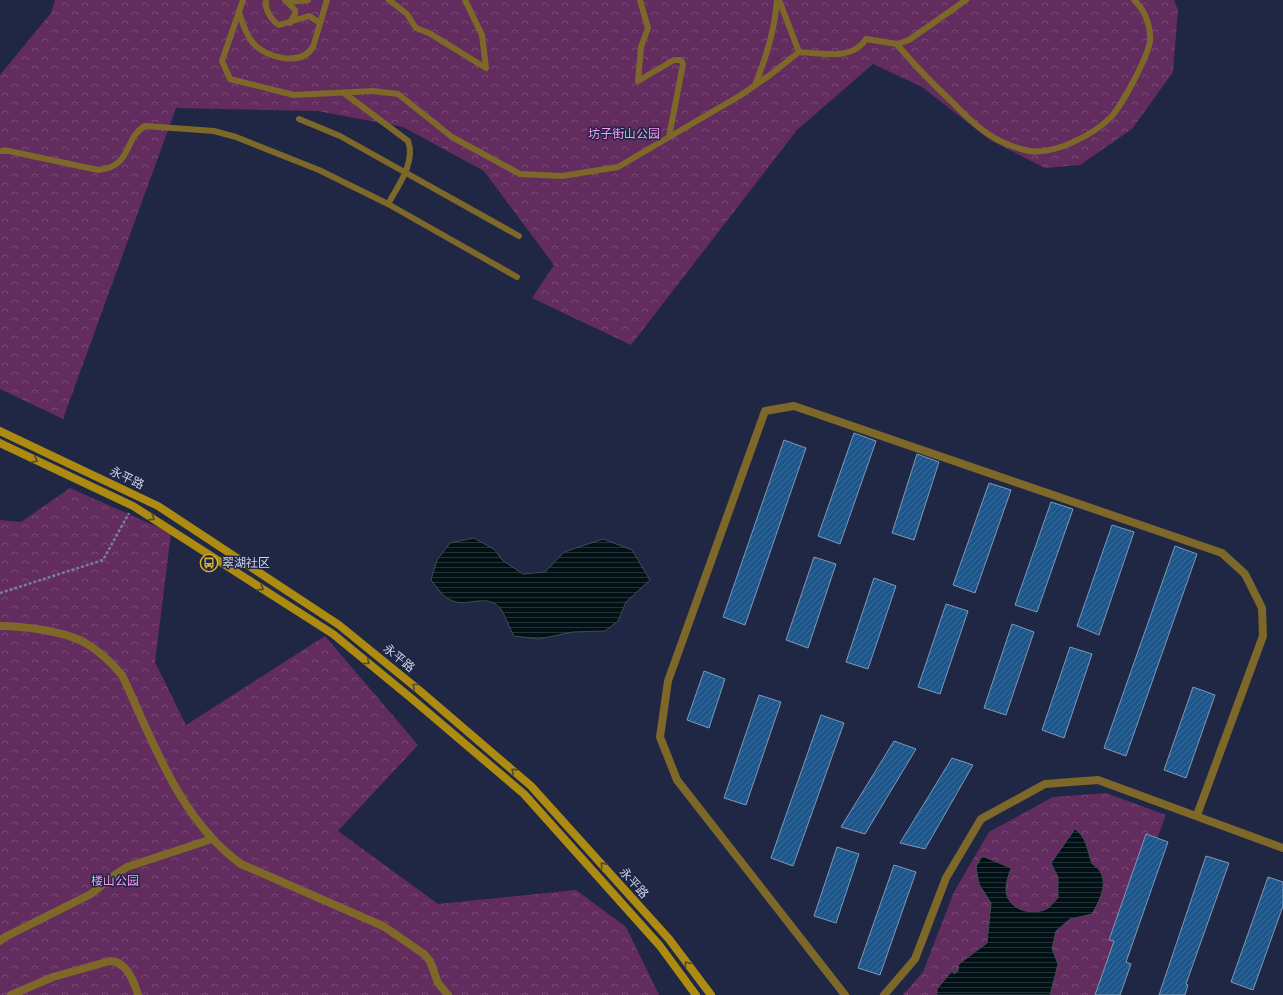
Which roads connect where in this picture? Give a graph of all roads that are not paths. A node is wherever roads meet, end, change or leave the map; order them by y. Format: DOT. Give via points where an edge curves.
graph roads {
  1 [pos="243,0"];
  2 [pos="266,0"];
  3 [pos="308,0"];
  4 [pos="327,0"];
  5 [pos="388,0"];
  6 [pos="465,0"];
  7 [pos="640,0"];
  8 [pos="778,0"];
  9 [pos="966,0"];
  10 [pos="1134,0"];
  11 [pos="287,1"];
  12 [pos="239,12"];
  13 [pos="290,22"];
  14 [pos="320,23"];
  15 [pos="897,44"];
  16 [pos="799,52"];
  17 [pos="754,86"];
  18 [pos="344,93"];
  19 [pos="299,119"];
  20 [pos="669,137"];
  21 [pos="0,151"];
  22 [pos="406,172"];
  23 [pos="388,204"];
  24 [pos="519,236"];
  25 [pos="517,277"];
  26 [pos="0,431"];
  27 [pos="0,443"];
  28 [pos="0,626"];
  29 [pos="1197,815"];
  30 [pos="212,839"];
  31 [pos="1283,848"];
  32 [pos="0,941"];
  33 [pos="10,995"];
  34 [pos="138,995"];
  35 [pos="448,995"];
  36 [pos="696,995"];
  37 [pos="711,995"];
  38 [pos="845,995"];
  39 [pos="884,995"];
  1 -- 12 [label="lane"];
  2 -- 13 [label="lane" via="266,7 276,23 283,25"];
  3 -- 11 [label="lane"];
  4 -- 14 [label="lane"];
  5 -- 6 [label="lane" via="407,14 416,28 429,33 486,68 482,35"];
  7 -- 20 [label="lane" via="648,28 641,47 638,81 674,60 681,60 683,64"];
  8 -- 16 [label="lane"];
  8 -- 17 [label="lane" via="765,60"];
  9 -- 15 [label="lane" via="909,40"];
  10 -- 15 [label="lane" via="1148,20 1150,42 1123,102 1111,117 1093,131 1057,150 1030,151 993,138 970,120 912,64"];
  11 -- 13 [label="lane" via="295,10"];
  12 -- 14 [label="lane" via="252,42 264,53 291,59 308,54 313,47"];
  12 -- 18 [label="lane" via="222,61 230,79 294,95"];
  13 -- 14 [label="lane" via="309,16"];
  15 -- 16 [label="lane" via="866,39 855,51 840,54"];
  16 -- 17 [label="lane"];
  17 -- 20 [label="lane"];
  18 -- 20 [label="lane" via="373,91 398,94 452,137 520,174 562,176 618,167"];
  18 -- 22 [label="lane" via="408,141"];
  19 -- 22 [label="lane" via="340,136"];
  21 -- 23 [label="lane" via="104,170 120,161 137,133 145,126 208,130 319,170"];
  22 -- 23 [label="lane"];
  22 -- 24 [label="lane"];
  23 -- 25 [label="lane"];
  37 -- 26 [label="main road, 永平路, one-way" via="669,939 531,786 339,625 158,506"];
  27 -- 36 [label="main road, 永平路, one-way" via="133,506 332,634 412,698 524,794 660,946"];
  28 -- 30 [label="street" via="60,634 82,641 110,661 122,675 174,785"];
  29 -- 31 [label="street"];
  29 -- 38 [label="street" via="1263,636 1262,608 1245,574 1222,553 794,406 766,412 668,681 660,737 677,780"];
  29 -- 39 [label="street" via="1098,780 1045,784 981,819 946,878 914,959"];
  30 -- 32 [label="street" via="127,867 91,894"];
  30 -- 35 [label="street" via="240,864 383,926 424,954 430,961 438,983"];
  33 -- 34 [label="street" via="53,977 110,961 116,961 124,966"];
}
